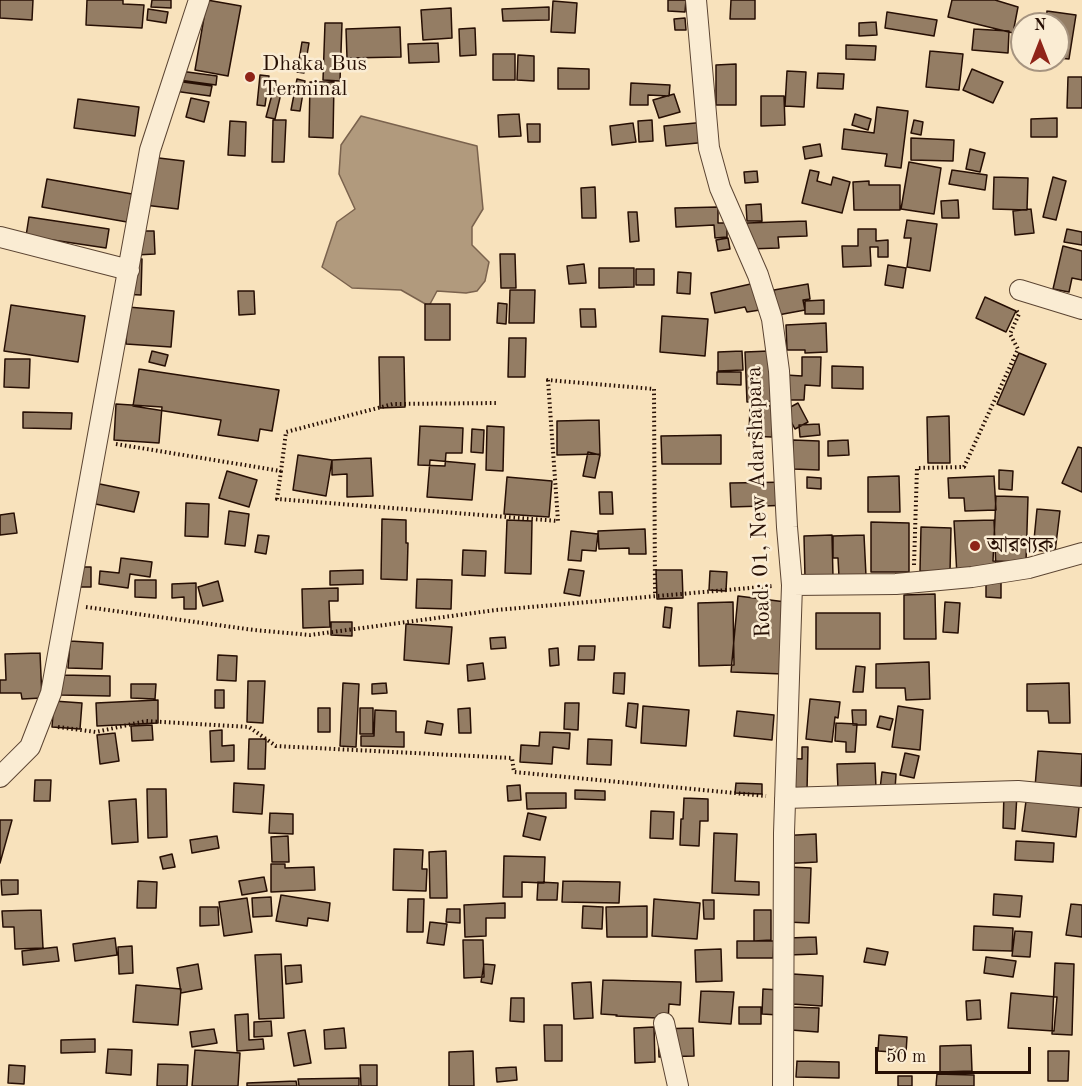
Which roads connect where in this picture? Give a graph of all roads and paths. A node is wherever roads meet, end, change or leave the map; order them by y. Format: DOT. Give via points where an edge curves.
graph roads {
  1 [pos="199,0"];
  2 [pos="696,0"];
  3 [pos="0,237"];
  4 [pos="129,270"];
  5 [pos="1020,290"];
  6 [pos="1082,309"];
  7 [pos="498,403"];
  8 [pos="97,441"];
  9 [pos="281,471"];
  10 [pos="1082,554"];
  11 [pos="914,582"];
  12 [pos="792,585"];
  13 [pos="655,596"];
  14 [pos="67,605"];
  15 [pos="39,725"];
  16 [pos="8,760"];
  17 [pos="0,777"];
  18 [pos="1082,796"];
  19 [pos="785,798"];
  20 [pos="664,1023"];
  21 [pos="678,1086"];
  22 [pos="783,1086"];
  1 -- 4 [label="street" via="150,150"];
  2 -- 12 [label="street, Road: 01, New Adarshapara" via="709,148 720,188 758,275 772,319 779,371"];
  3 -- 4 [label="street"];
  4 -- 8 [label="street"];
  5 -- 6 [label="street"];
  5 -- 11 [label="path" via="1014,307 1019,314 1010,334 1018,349 964,467 917,468"];
  7 -- 9 [label="path" via="393,404 286,432"];
  8 -- 9 [label="path"];
  8 -- 14 [label="street"];
  9 -- 13 [label="path" via="277,499 558,521 548,380 654,389"];
  10 -- 11 [label="street" via="1018,570"];
  11 -- 12 [label="street"];
  12 -- 13 [label="path"];
  12 -- 19 [label="street, Road: 01, New Adarshapara"];
  13 -- 14 [label="path" via="496,610 310,635"];
  14 -- 15 [label="street" via="51,693"];
  15 -- 16 [label="street" via="30,747"];
  15 -- 19 [label="path" via="96,732 146,722 249,727 276,746 512,758 514,772"];
  16 -- 17 [label="street"];
  18 -- 19 [label="street" via="1018,791"];
  19 -- 22 [label="street, Road: 01, New Adarshapara"];
  20 -- 21 [label="street"];
}
